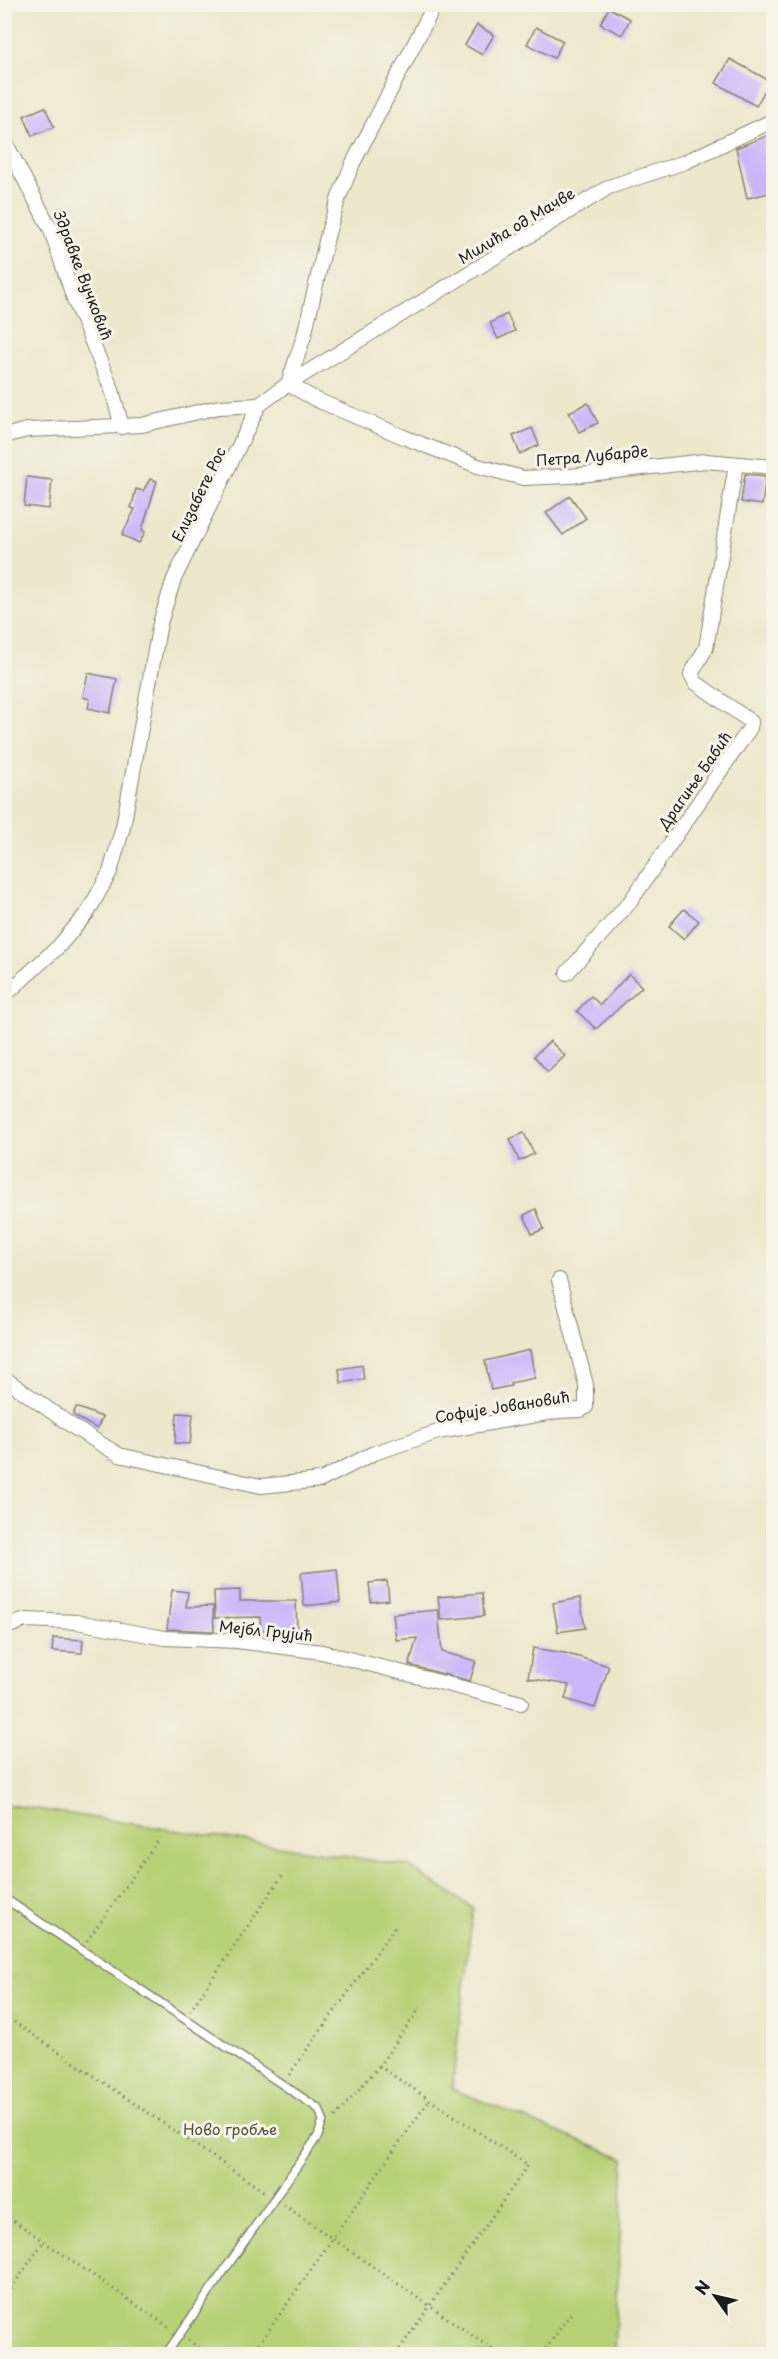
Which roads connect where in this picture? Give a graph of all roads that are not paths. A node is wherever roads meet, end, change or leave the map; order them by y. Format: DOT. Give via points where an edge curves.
graph roads {
  1 [pos="435,4"];
  2 [pos="774,120"];
  3 [pos="4,140"];
  4 [pos="288,384"];
  5 [pos="259,405"];
  6 [pos="122,427"];
  7 [pos="4,436"];
  8 [pos="736,464"];
  9 [pos="774,467"];
  10 [pos="567,973"];
  11 [pos="4,996"];
  12 [pos="559,1280"];
  13 [pos="4,1378"];
  14 [pos="4,1628"];
  15 [pos="521,1703"];
  16 [pos="4,1898"];
  17 [pos="166,2355"];
  1 -- 4 [label="street" via="339,197"];
  2 -- 4 [label="street, Милића од Мачве" via="685,162 609,187"];
  3 -- 6 [label="street, Здравке Вучковић" via="51,230 112,390"];
  4 -- 5 [label="street, Елизабете Рос"];
  4 -- 8 [label="street, Петра Лубарде" via="406,438 478,466 523,478 706,461"];
  5 -- 6 [label="street" via="219,407"];
  5 -- 11 [label="street, Елизабете Рос" via="174,579 160,623 123,827 110,872 88,912"];
  6 -- 7 [label="street" via="27,430"];
  8 -- 9 [label="street, Петра Лубарде"];
  8 -- 10 [label="street, Драгиње Бабић" via="706,648 691,674 695,682 751,722 750,728 630,902"];
  12 -- 13 [label="street, Софије Јовановић" via="586,1385 586,1407 438,1432 375,1453 321,1480 261,1486 119,1455"];
  14 -- 15 [label="street, Мејбл Грујић" via="25,1620 77,1622 165,1638 237,1641 322,1652"];
  16 -- 17 [label="lane" via="319,2109 323,2120 318,2136"];
}
